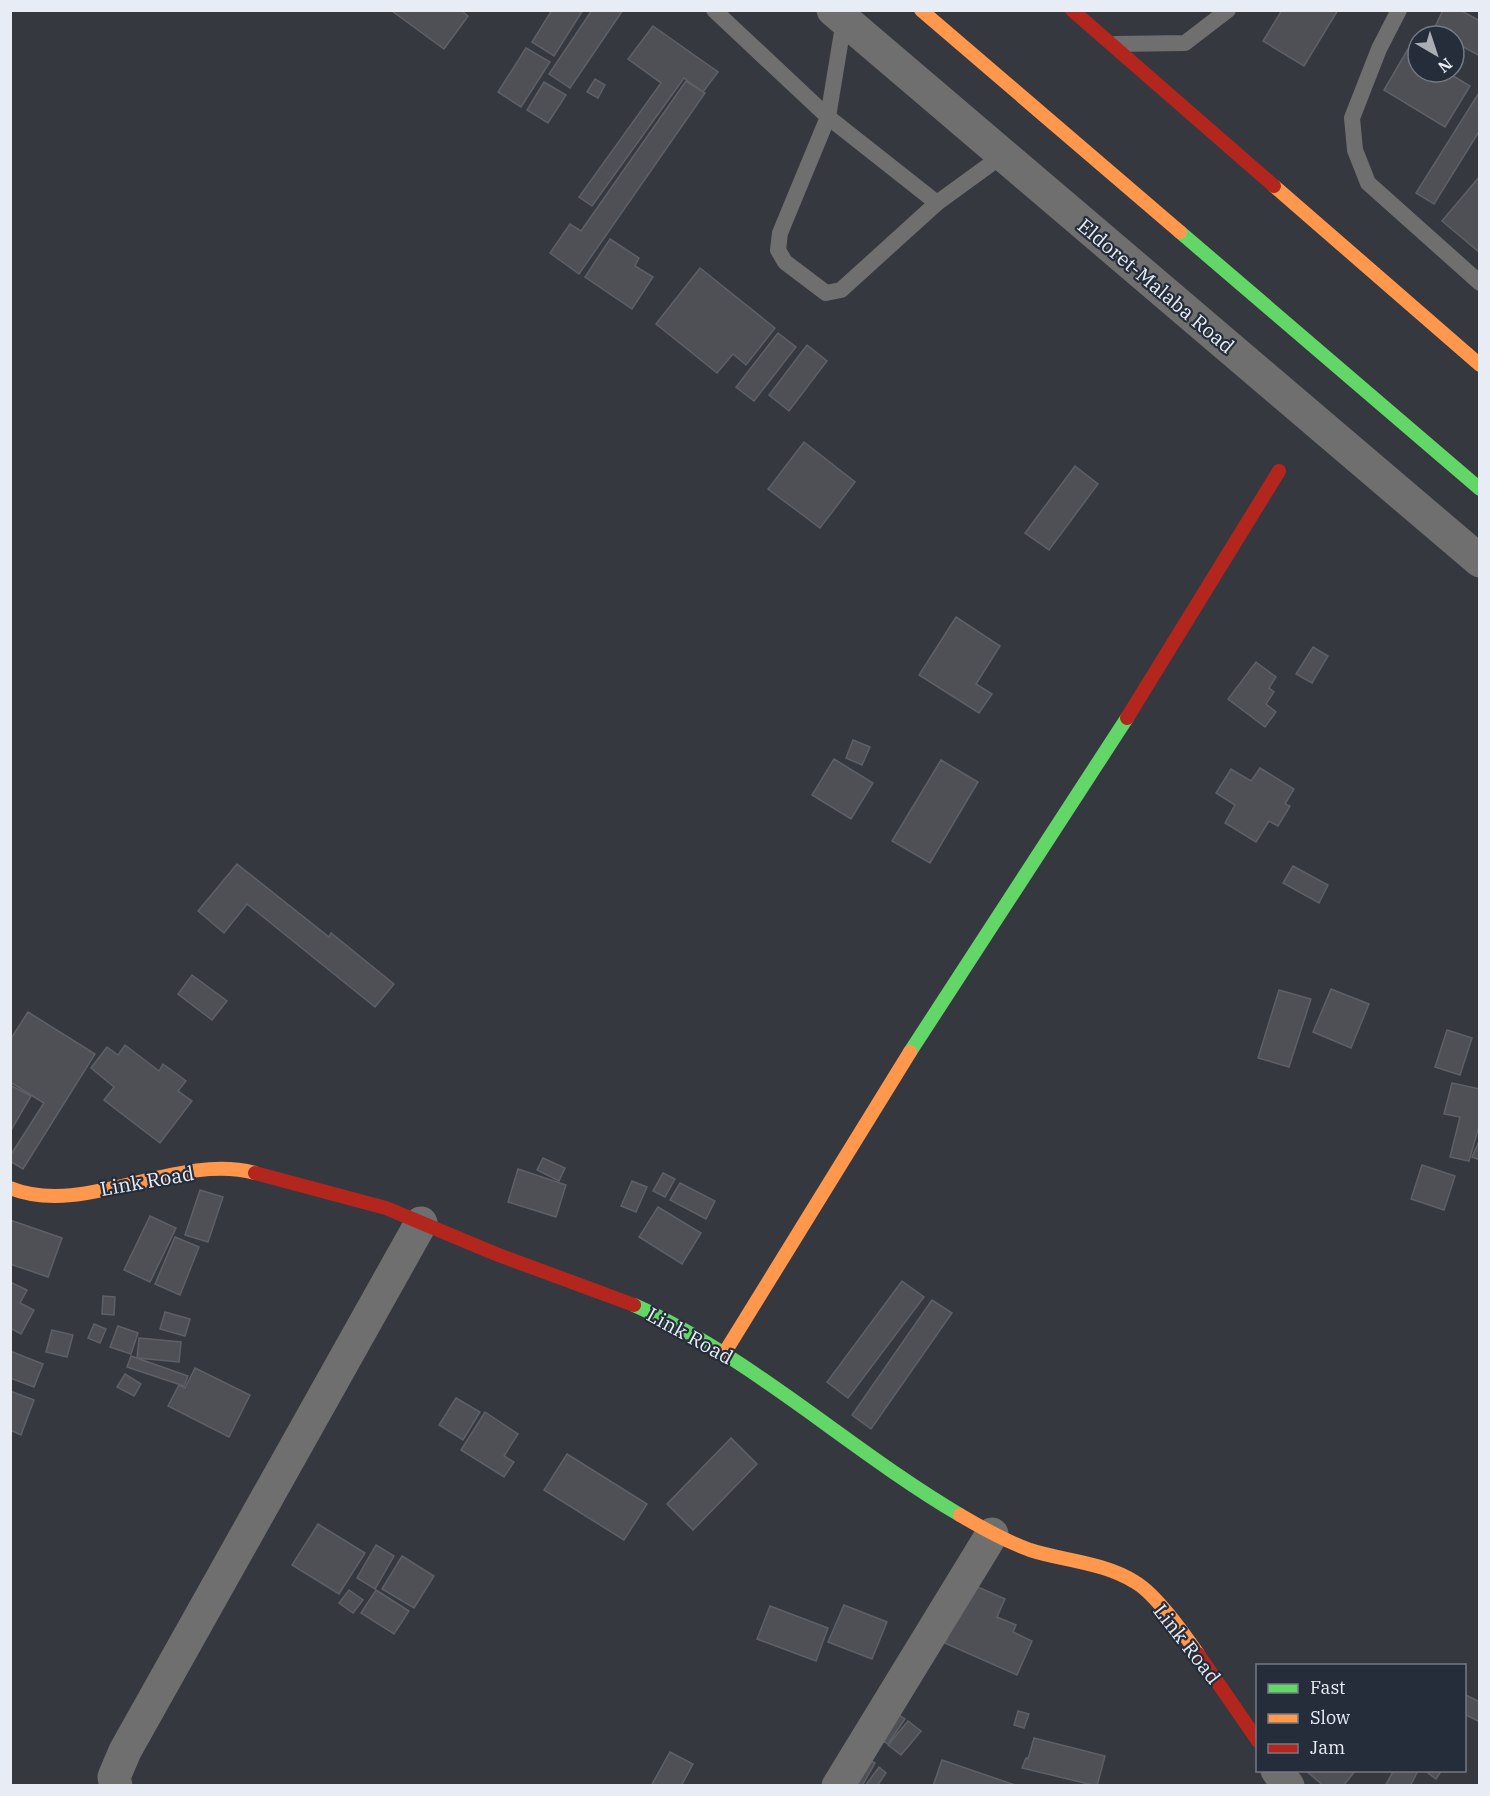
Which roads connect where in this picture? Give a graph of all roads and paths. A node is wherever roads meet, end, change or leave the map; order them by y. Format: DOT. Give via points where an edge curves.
graph roads {
  1 [pos="714,10"];
  2 [pos="921,10"];
  3 [pos="1072,10"];
  4 [pos="1228,10"];
  5 [pos="1399,10"];
  6 [pos="839,15"];
  7 [pos="1111,44"];
  8 [pos="828,117"];
  9 [pos="1003,155"];
  10 [pos="937,203"];
  11 [pos="1479,283"];
  12 [pos="1479,365"];
  13 [pos="1279,471"];
  14 [pos="1479,489"];
  15 [pos="1479,561"];
  16 [pos="10,1188"];
  17 [pos="422,1222"];
  18 [pos="725,1352"];
  19 [pos="992,1534"];
  20 [pos="1256,1740"];
  21 [pos="1278,1772"];
  22 [pos="116,1785"];
  23 [pos="838,1785"];
  24 [pos="1288,1785"];
  1 -- 8 [label="lane"];
  2 -- 14 [label="main road"];
  3 -- 7 [label="main road"];
  4 -- 7 [label="lane" via="1185,43"];
  5 -- 11 [label="lane" via="1352,118 1355,150 1368,183"];
  6 -- 8 [label="lane"];
  6 -- 9 [label="street, Eldoret-Malaba Road"];
  7 -- 12 [label="main road"];
  8 -- 10 [label="lane"];
  8 -- 10 [label="lane" via="780,233 778,250 785,262 826,293 841,290"];
  9 -- 10 [label="lane"];
  9 -- 15 [label="street, Eldoret-Malaba Road"];
  13 -- 18 [label="main road" via="1164,661 957,976"];
  16 -- 17 [label="main road, Link Road" via="58,1195 107,1189 180,1172 241,1169 386,1208"];
  17 -- 18 [label="main road, Link Road" via="636,1306"];
  17 -- 22 [label="street" via="125,1751 114,1778"];
  18 -- 19 [label="main road, Link Road" via="916,1489"];
  19 -- 20 [label="main road, Link Road" via="1136,1582 1177,1624"];
  19 -- 23 [label="street"];
  21 -- 24 [label="street"];
}
